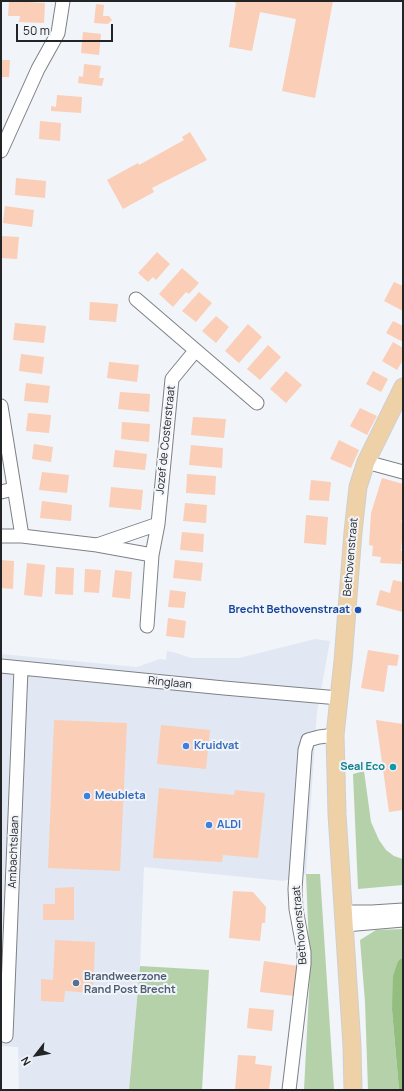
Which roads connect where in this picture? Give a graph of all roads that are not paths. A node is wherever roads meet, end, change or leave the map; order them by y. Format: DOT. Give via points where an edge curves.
graph roads {
  1 [pos="63,1"];
  2 [pos="1,151"];
  3 [pos="136,299"];
  4 [pos="195,350"];
  5 [pos="403,388"];
  6 [pos="257,403"];
  7 [pos="1,406"];
  8 [pos="366,462"];
  9 [pos="403,472"];
  10 [pos="14,489"];
  11 [pos="1,492"];
  12 [pos="158,524"];
  13 [pos="1,536"];
  14 [pos="22,536"];
  15 [pos="97,545"];
  16 [pos="152,555"];
  17 [pos="147,626"];
  18 [pos="1,666"];
  19 [pos="21,669"];
  20 [pos="339,698"];
  21 [pos="335,735"];
  22 [pos="6,909"];
  23 [pos="403,910"];
  24 [pos="344,918"];
  25 [pos="403,920"];
  26 [pos="6,1036"];
  27 [pos="289,1090"];
  28 [pos="353,1090"];
  1 -- 2 [label="street" via="58,33 38,69"];
  3 -- 4 [label="street"];
  4 -- 6 [label="street"];
  4 -- 12 [label="street, Jozef de Costerstraat" via="172,379"];
  5 -- 8 [label="main road, Bethovenstraat"];
  7 -- 10 [label="street"];
  8 -- 9 [label="street"];
  8 -- 20 [label="main road, Bethovenstraat" via="356,500"];
  10 -- 11 [label="street"];
  10 -- 14 [label="street"];
  12 -- 15 [label="street"];
  12 -- 16 [label="street, Jozef de Costerstraat"];
  13 -- 14 [label="street"];
  14 -- 15 [label="street"];
  15 -- 16 [label="street"];
  16 -- 17 [label="street, Jozef de Costerstraat"];
  18 -- 19 [label="street, Ringlaan"];
  19 -- 20 [label="street, Ringlaan"];
  19 -- 22 [label="street, Ambachtslaan"];
  20 -- 21 [label="main road, Bethovenstraat"];
  21 -- 24 [label="main road, Bethovenstraat"];
  21 -- 27 [label="street, Bethovenstraat" via="308,740 305,750 296,890 296,909 304,964"];
  22 -- 26 [label="street, Ambachtslaan"];
  23 -- 24 [label="street" via="372,912"];
  24 -- 25 [label="street"];
  24 -- 28 [label="main road, Bethovenstraat"];
}
